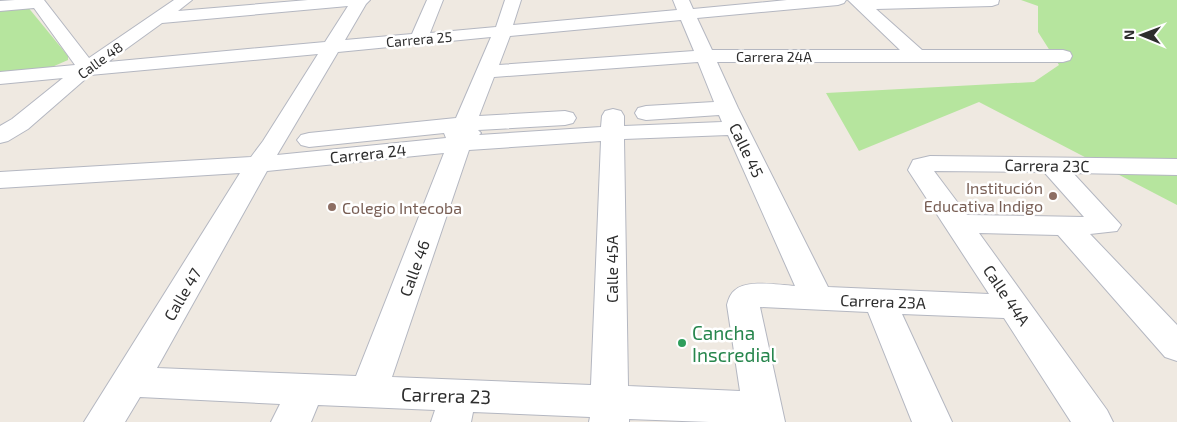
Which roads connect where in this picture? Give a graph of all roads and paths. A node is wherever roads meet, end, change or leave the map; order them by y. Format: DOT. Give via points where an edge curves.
graph roads {
  1 [pos="184,0"];
  2 [pos="361,0"];
  3 [pos="435,0"];
  4 [pos="513,0"];
  5 [pos="838,0"];
  6 [pos="37,1"];
  7 [pos="992,1"];
  8 [pos="859,2"];
  9 [pos="0,6"];
  10 [pos="683,7"];
  11 [pos="160,18"];
  12 [pos="503,31"];
  13 [pos="419,39"];
  14 [pos="331,46"];
  15 [pos="704,56"];
  16 [pos="917,56"];
  17 [pos="1063,56"];
  18 [pos="86,68"];
  19 [pos="486,72"];
  20 [pos="0,78"];
  21 [pos="731,118"];
  22 [pos="20,124"];
  23 [pos="612,124"];
  24 [pos="462,134"];
  25 [pos="0,136"];
  26 [pos="0,149"];
  27 [pos="262,151"];
  28 [pos="0,162"];
  29 [pos="1052,166"];
  30 [pos="1177,167"];
  31 [pos="921,170"];
  32 [pos="0,180"];
  33 [pos="959,224"];
  34 [pos="1066,226"];
  35 [pos="816,298"];
  36 [pos="880,300"];
  37 [pos="1015,307"];
  38 [pos="1177,348"];
  39 [pos="130,382"];
  40 [pos="307,389"];
  41 [pos="369,392"];
  42 [pos="454,409"];
  43 [pos="610,412"];
  44 [pos="763,415"];
  45 [pos="104,422"];
  46 [pos="291,422"];
  47 [pos="932,422"];
  48 [pos="1093,422"];
  1 -- 11 [label="street, Calle 48"];
  2 -- 11 [label="street"];
  2 -- 14 [label="street, Calle 47"];
  3 -- 13 [label="street"];
  4 -- 12 [label="street, Calle 46"];
  5 -- 10 [label="street, Carrera 25"];
  6 -- 9 [label="street"];
  6 -- 18 [label="street"];
  7 -- 8 [label="street"];
  8 -- 16 [label="street"];
  10 -- 12 [label="street, Carrera 25"];
  10 -- 15 [label="street, Calle 45"];
  11 -- 18 [label="street, Calle 48"];
  12 -- 13 [label="street, Carrera 25"];
  12 -- 19 [label="street, Calle 46"];
  13 -- 14 [label="street, Carrera 25"];
  14 -- 18 [label="street, Carrera 25"];
  14 -- 27 [label="street, Calle 47"];
  15 -- 16 [label="street, Carrera 24A"];
  15 -- 19 [label="street, Carrera 24A"];
  15 -- 21 [label="street, Calle 45"];
  16 -- 17 [label="street, Carrera 24A"];
  18 -- 20 [label="street, Carrera 25"];
  18 -- 22 [label="street, Calle 48"];
  19 -- 24 [label="street, Calle 46"];
  21 -- 23 [label="street, Carrera 24"];
  21 -- 35 [label="street, Calle 45"];
  22 -- 25 [label="street, Calle 48"];
  22 -- 26 [label="street, Calle 48" via="18,133"];
  23 -- 24 [label="street, Carrera 24"];
  23 -- 43 [label="street, Calle 45A"];
  24 -- 27 [label="street, Carrera 24"];
  24 -- 41 [label="street, Calle 46"];
  27 -- 28 [label="street, Carrera 24"];
  27 -- 32 [label="street, Carrera 24"];
  27 -- 39 [label="street, Calle 47"];
  29 -- 30 [label="street, Carrera 23C"];
  29 -- 31 [label="street, Carrera 23C" via="930,164 922,165"];
  29 -- 34 [label="street" via="1107,225"];
  31 -- 33 [label="street, Calle 44A"];
  33 -- 34 [label="street"];
  33 -- 37 [label="street, Calle 44A"];
  34 -- 38 [label="street"];
  35 -- 36 [label="street, Carrera 23A"];
  35 -- 44 [label="street, Carrera 23A" via="751,295 744,299 742,305"];
  36 -- 37 [label="street, Carrera 23A"];
  36 -- 47 [label="street"];
  37 -- 48 [label="street, Calle 44A"];
  39 -- 40 [label="street, Carrera 23"];
  39 -- 45 [label="street, Calle 47"];
  40 -- 41 [label="street, Carrera 23"];
  40 -- 46 [label="street"];
  41 -- 42 [label="street, Carrera 23"];
  42 -- 43 [label="street, Carrera 23"];
  43 -- 44 [label="street, Carrera 23"];
}
